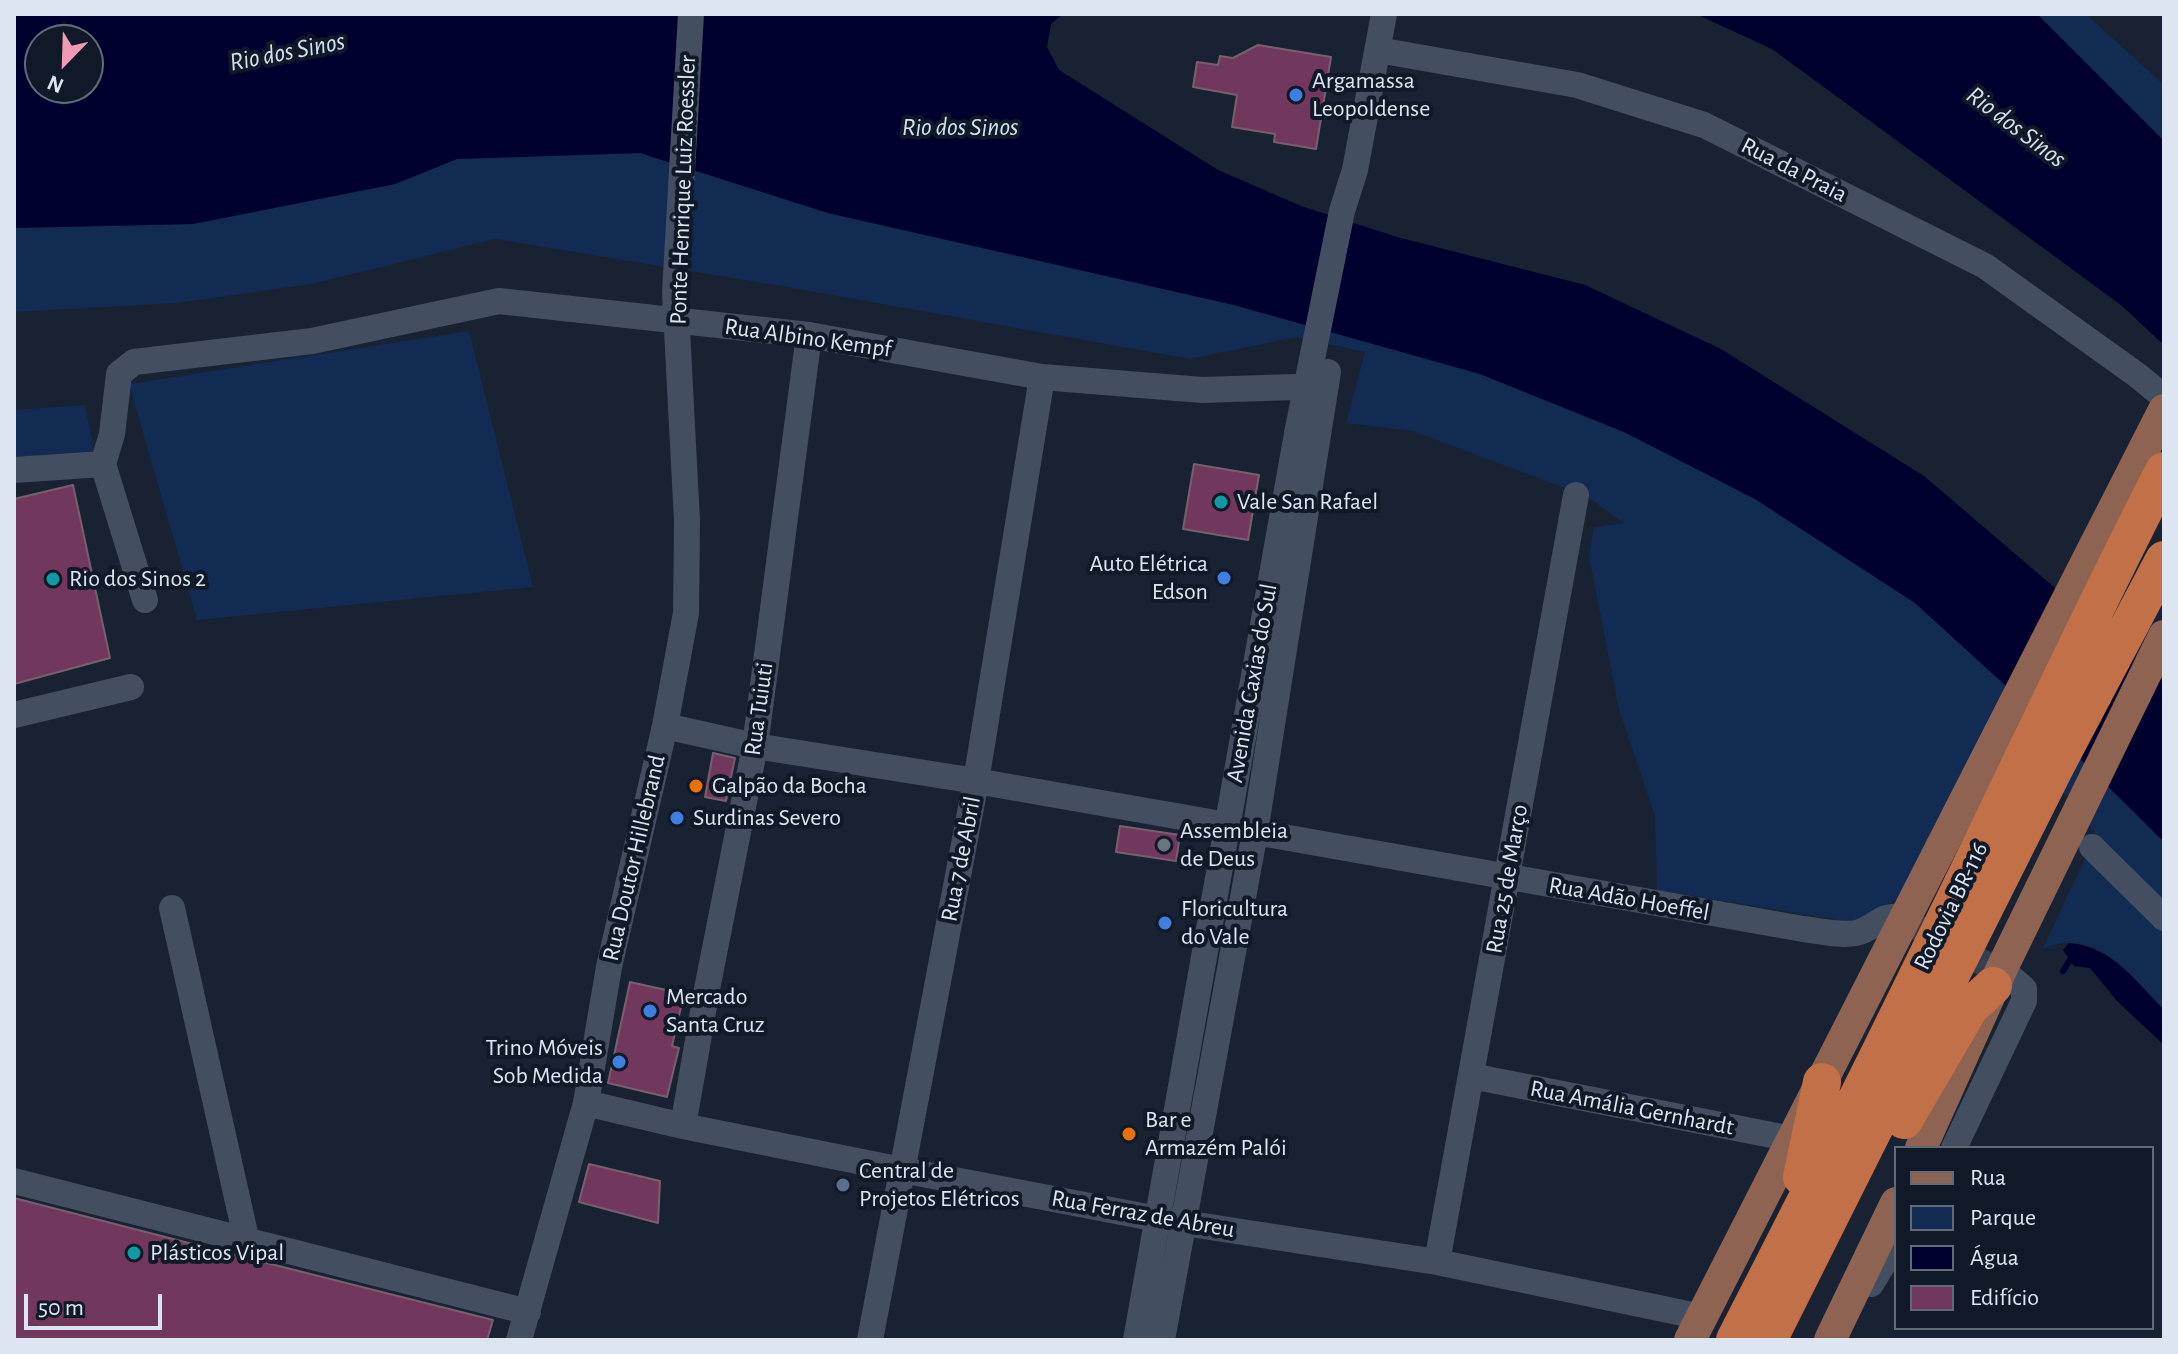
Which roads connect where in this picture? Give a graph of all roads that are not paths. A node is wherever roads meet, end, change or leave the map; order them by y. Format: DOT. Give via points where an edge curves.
graph roads {
  1 [pos="691,14"];
  2 [pos="1384,14"];
  3 [pos="1378,50"];
  4 [pos="809,335"];
  5 [pos="678,367"];
  6 [pos="1042,377"];
  7 [pos="1317,386"];
  8 [pos="2162,410"];
  9 [pos="103,464"];
  10 [pos="14,470"];
  11 [pos="2164,471"];
  12 [pos="1576,495"];
  13 [pos="2164,560"];
  14 [pos="2094,577"];
  15 [pos="145,600"];
  16 [pos="2150,625"];
  17 [pos="131,687"];
  18 [pos="14,715"];
  19 [pos="665,726"];
  20 [pos="755,746"];
  21 [pos="2041,758"];
  22 [pos="976,781"];
  23 [pos="1227,825"];
  24 [pos="1255,832"];
  25 [pos="2092,847"];
  26 [pos="1507,878"];
  27 [pos="172,908"];
  28 [pos="1898,917"];
  29 [pos="2164,918"];
  30 [pos="2004,983"];
  31 [pos="1471,1076"];
  32 [pos="1822,1082"];
  33 [pos="586,1103"];
  34 [pos="683,1126"];
  35 [pos="1792,1139"];
  36 [pos="1922,1146"];
  37 [pos="1955,1146"];
  38 [pos="902,1170"];
  39 [pos="14,1181"];
  40 [pos="1894,1207"];
  41 [pos="1170,1221"];
  42 [pos="1804,1238"];
  43 [pos="247,1242"];
  44 [pos="1894,1246"];
  45 [pos="1437,1262"];
  46 [pos="1849,1300"];
  47 [pos="528,1312"];
  48 [pos="1696,1329"];
  49 [pos="519,1340"];
  50 [pos="870,1340"];
  51 [pos="1136,1340"];
  52 [pos="1162,1340"];
  53 [pos="1735,1340"];
  54 [pos="1768,1340"];
  55 [pos="1830,1340"];
  1 -- 5 [label="street, Ponte Henrique Luiz Roessler" via="675,292"];
  2 -- 3 [label="street, Avenida Caxias do Sul"];
  3 -- 7 [label="street, Avenida Caxias do Sul"];
  3 -- 8 [label="street, Rua da Praia" via="1577,85 1704,125 1985,266 2137,375"];
  4 -- 6 [label="street, Rua Albino Kempf"];
  4 -- 9 [label="street, Rua Albino Kempf" via="499,301 312,341 134,362 119,374"];
  4 -- 20 [label="street, Rua Tuiuti"];
  5 -- 19 [label="street, Rua Doutor Hillebrand" via="686,613"];
  6 -- 7 [label="street, Rua Albino Kempf" via="1202,390"];
  6 -- 22 [label="street, Rua 7 de Abril"];
  7 -- 23 [label="street, Avenida Caxias do Sul"];
  7 -- 24 [label="street, Avenida Caxias do Sul"];
  8 -- 14 [label="main road"];
  9 -- 10 [label="street"];
  9 -- 15 [label="street"];
  11 -- 14 [label="highway, Rodovia BR-116"];
  12 -- 26 [label="street, Rua 25 de Março"];
  13 -- 16 [label="highway, Rodovia BR-116"];
  14 -- 21 [label="highway, Rodovia BR-116"];
  14 -- 32 [label="main road" via="2014,707"];
  16 -- 21 [label="highway, Rodovia BR-116"];
  16 -- 30 [label="main road" via="2106,753 2012,946"];
  17 -- 18 [label="street"];
  19 -- 20 [label="street"];
  19 -- 33 [label="street, Rua Doutor Hillebrand" via="609,967"];
  20 -- 22 [label="street"];
  20 -- 34 [label="street, Rua Tuiuti"];
  21 -- 42 [label="highway, Rodovia BR-116"];
  22 -- 23 [label="street"];
  22 -- 38 [label="street, Rua 7 de Abril"];
  23 -- 41 [label="street, Avenida Caxias do Sul"];
  24 -- 26 [label="street, Rua Adão Hoeffel"];
  24 -- 41 [label="street, Avenida Caxias do Sul"];
  25 -- 29 [label="street"];
  26 -- 28 [label="street, Rua Adão Hoeffel" via="1850,934 1883,918"];
  26 -- 31 [label="street, Rua 25 de Março"];
  27 -- 43 [label="street"];
  30 -- 36 [label="main road"];
  30 -- 37 [label="street" via="2024,989 2024,1001"];
  30 -- 42 [label="highway" via="1970,1007 1843,1223"];
  31 -- 35 [label="street, Rua Amália Gernhardt"];
  31 -- 45 [label="street, Rua 25 de Março"];
  32 -- 35 [label="main road"];
  32 -- 42 [label="highway"];
  33 -- 34 [label="street, Rua Ferraz de Abreu"];
  33 -- 47 [label="street, Rua Doutor Hillebrand"];
  34 -- 38 [label="street, Rua Ferraz de Abreu"];
  35 -- 48 [label="main road"];
  38 -- 41 [label="street, Rua Ferraz de Abreu"];
  38 -- 50 [label="street, Rua 7 de Abril"];
  39 -- 43 [label="street"];
  40 -- 46 [label="main road"];
  41 -- 45 [label="street, Rua Ferraz de Abreu"];
  41 -- 51 [label="street, Avenida Caxias do Sul"];
  41 -- 52 [label="street, Avenida Caxias do Sul"];
  42 -- 53 [label="highway, Rodovia BR-116"];
  42 -- 54 [label="highway, Rodovia BR-116"];
  43 -- 47 [label="street"];
  44 -- 46 [label="street" via="1867,1291"];
  45 -- 48 [label="street, Rua Ferraz de Abreu"];
  46 -- 55 [label="main road"];
  47 -- 49 [label="street, Rua Doutor Hillebrand"];
}
